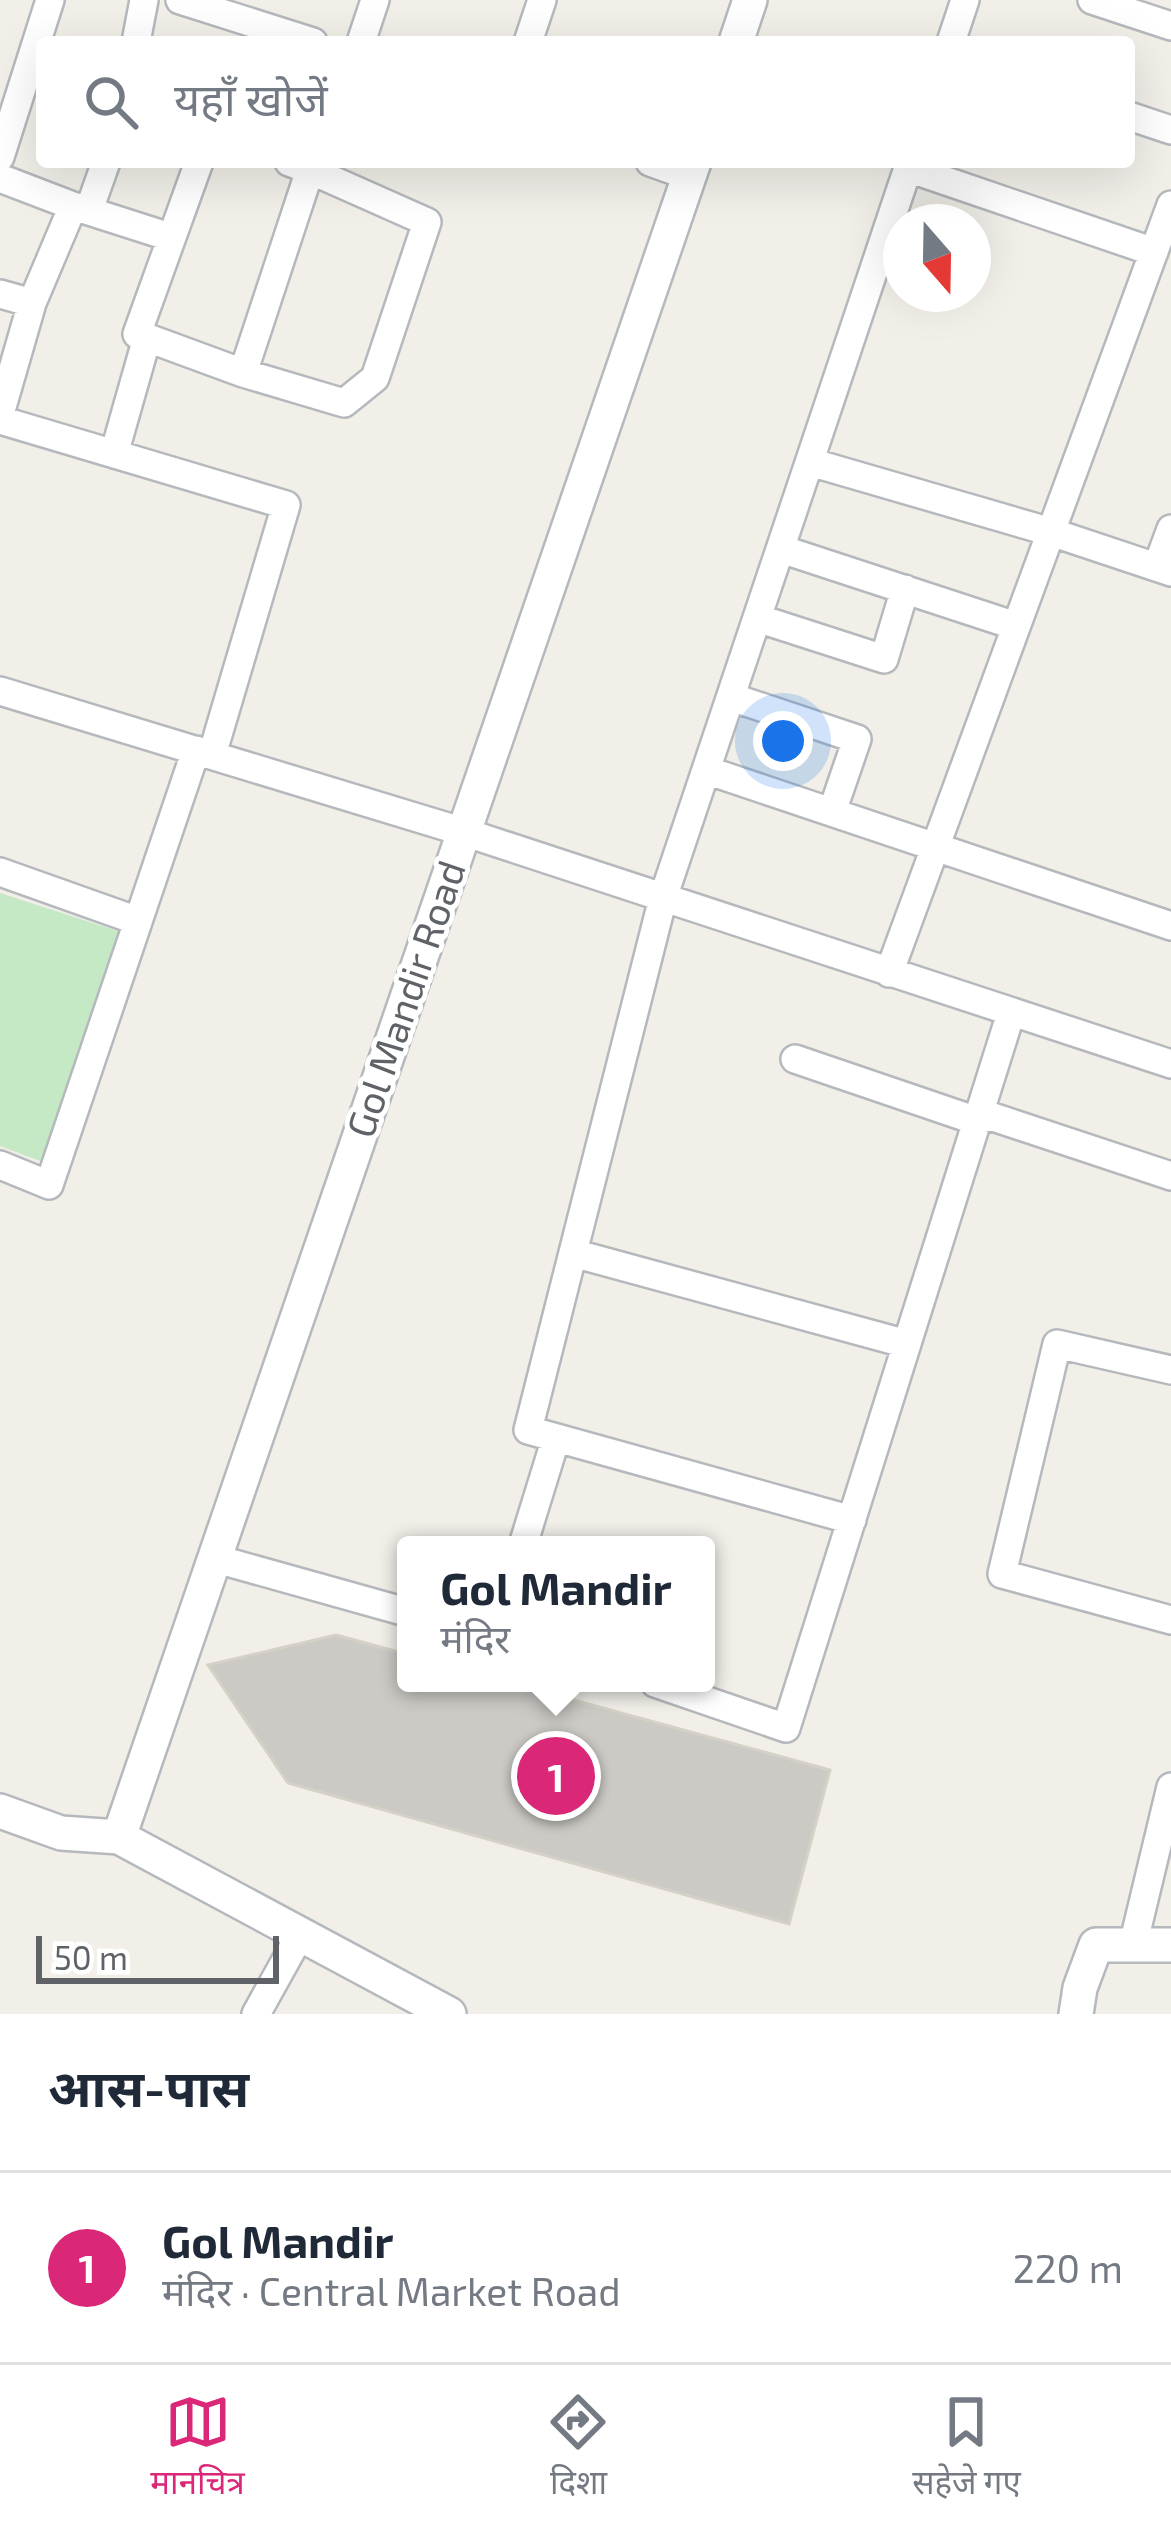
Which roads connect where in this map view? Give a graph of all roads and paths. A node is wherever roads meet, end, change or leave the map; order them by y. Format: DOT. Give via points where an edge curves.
graph roads {
  1 [pos="50,0"];
  2 [pos="144,0"];
  3 [pos="179,0"];
  4 [pos="375,0"];
  5 [pos="542,0"];
  6 [pos="750,0"];
  7 [pos="965,0"];
  8 [pos="1092,0"];
  9 [pos="1171,26"];
  10 [pos="241,31"];
  11 [pos="39,36"];
  12 [pos="137,36"];
  13 [pos="274,36"];
  14 [pos="363,36"];
  15 [pos="530,36"];
  16 [pos="738,36"];
  17 [pos="953,36"];
  18 [pos="36,44"];
  19 [pos="1135,118"];
  20 [pos="1171,130"];
  21 [pos="0,157"];
  22 [pos="104,168"];
  23 [pos="197,168"];
  24 [pos="299,168"];
  25 [pos="305,168"];
  26 [pos="908,168"];
  27 [pos="917,168"];
  28 [pos="692,169"];
  29 [pos="0,178"];
  30 [pos="1171,205"];
  31 [pos="73,206"];
  32 [pos="170,237"];
  33 [pos="1154,252"];
  34 [pos="0,294"];
  35 [pos="32,303"];
  36 [pos="147,338"];
  37 [pos="243,373"];
  38 [pos="0,417"];
  39 [pos="113,454"];
  40 [pos="810,461"];
  41 [pos="1171,529"];
  42 [pos="1051,532"];
  43 [pos="781,549"];
  44 [pos="1164,570"];
  45 [pos="905,589"];
  46 [pos="757,618"];
  47 [pos="1016,626"];
  48 [pos="0,691"];
  49 [pos="731,697"];
  50 [pos="204,753"];
  51 [pos="706,770"];
  52 [pos="832,812"];
  53 [pos="464,832"];
  54 [pos="935,847"];
  55 [pos="0,872"];
  56 [pos="663,898"];
  57 [pos="138,921"];
  58 [pos="1171,926"];
  59 [pos="889,973"];
  60 [pos="1011,1013"];
  61 [pos="795,1059"];
  62 [pos="1171,1064"];
  63 [pos="977,1120"];
  64 [pos="0,1165"];
  65 [pos="1171,1176"];
  66 [pos="573,1253"];
  67 [pos="907,1344"];
  68 [pos="1171,1370"];
  69 [pos="556,1438"];
  70 [pos="852,1520"];
  71 [pos="526,1536"];
  72 [pos="213,1558"];
  73 [pos="397,1609"];
  74 [pos="1171,1620"];
  75 [pos="681,1692"];
  76 [pos="1171,1787"];
  77 [pos="0,1811"];
  78 [pos="119,1837"];
  79 [pos="300,1935"];
  80 [pos="1132,1945"];
  81 [pos="1171,1945"];
  82 [pos="438,2011"];
  83 [pos="256,2014"];
  84 [pos="1076,2014"];
  1 -- 11 [label="street"];
  2 -- 12 [label="street"];
  3 -- 10 [label="street"];
  4 -- 14 [label="street"];
  5 -- 15 [label="street"];
  6 -- 16 [label="street"];
  7 -- 17 [label="street"];
  8 -- 9 [label="street"];
  10 -- 13 [label="street"];
  18 -- 21 [label="street"];
  19 -- 20 [label="street"];
  22 -- 31 [label="street" via="89,210"];
  23 -- 32 [label="street"];
  24 -- 37 [label="street"];
  25 -- 37 [label="street" via="427,222 375,378 344,403"];
  26 -- 40 [label="street"];
  27 -- 33 [label="street"];
  28 -- 53 [label="street, Gol Mandir Road"];
  29 -- 31 [label="street"];
  30 -- 33 [label="street"];
  31 -- 32 [label="street"];
  31 -- 35 [label="street"];
  32 -- 36 [label="street" via="137,334"];
  33 -- 42 [label="street"];
  34 -- 35 [label="street"];
  35 -- 38 [label="street"];
  36 -- 37 [label="street"];
  36 -- 39 [label="street"];
  38 -- 39 [label="street"];
  39 -- 50 [label="street" via="286,505"];
  40 -- 42 [label="street"];
  40 -- 43 [label="street"];
  41 -- 44 [label="street"];
  42 -- 44 [label="street"];
  42 -- 47 [label="street"];
  43 -- 45 [label="street"];
  43 -- 46 [label="street"];
  45 -- 46 [label="street" via="884,659"];
  45 -- 47 [label="street"];
  46 -- 49 [label="street"];
  47 -- 54 [label="street"];
  48 -- 50 [label="street"];
  49 -- 51 [label="street"];
  49 -- 52 [label="street" via="857,739"];
  50 -- 53 [label="street"];
  50 -- 57 [label="street"];
  51 -- 52 [label="street"];
  51 -- 56 [label="street"];
  52 -- 54 [label="street"];
  53 -- 56 [label="street"];
  53 -- 72 [label="street, Gol Mandir Road"];
  54 -- 58 [label="street"];
  54 -- 59 [label="street"];
  55 -- 57 [label="street"];
  56 -- 59 [label="street"];
  56 -- 66 [label="street"];
  57 -- 64 [label="street" via="49,1184"];
  59 -- 60 [label="street"];
  60 -- 62 [label="street"];
  60 -- 63 [label="street"];
  61 -- 63 [label="street"];
  63 -- 65 [label="street" via="990,1116"];
  63 -- 67 [label="street"];
  66 -- 67 [label="street"];
  66 -- 69 [label="street" via="527,1430"];
  67 -- 70 [label="street"];
  68 -- 74 [label="street" via="1057,1344 1003,1574"];
  69 -- 70 [label="street"];
  69 -- 71 [label="street"];
  70 -- 75 [label="street" via="787,1728"];
  72 -- 73 [label="street"];
  72 -- 78 [label="street, Gol Mandir Road"];
  76 -- 80 [label="street"];
  77 -- 78 [label="street" via="61,1833"];
  78 -- 79 [label="street"];
  79 -- 82 [label="street"];
  79 -- 83 [label="street"];
  80 -- 81 [label="street"];
  80 -- 84 [label="street" via="1096,1945"];
}
